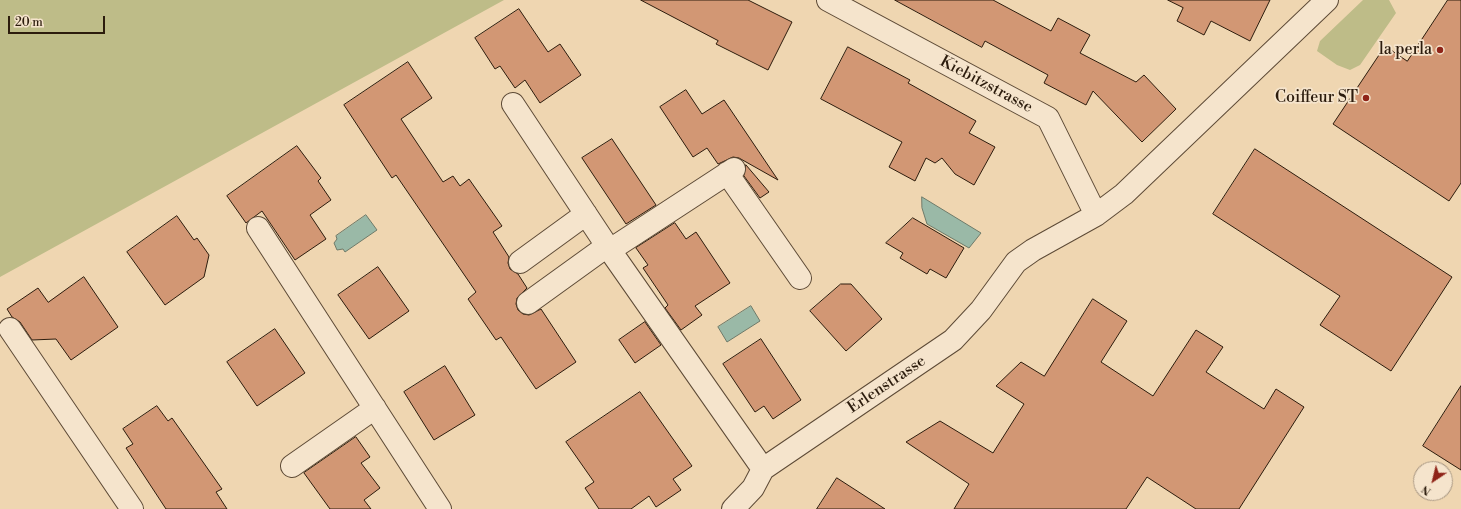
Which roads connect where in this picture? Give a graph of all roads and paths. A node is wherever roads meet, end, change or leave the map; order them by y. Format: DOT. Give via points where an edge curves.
graph roads {
  1 [pos="828,0"];
  2 [pos="1328,0"];
  3 [pos="513,104"];
  4 [pos="586,214"];
  5 [pos="1096,215"];
  6 [pos="258,228"];
  7 [pos="609,248"];
  8 [pos="520,262"];
  9 [pos="800,278"];
  10 [pos="528,303"];
  11 [pos="10,329"];
  12 [pos="374,408"];
  13 [pos="292,466"];
  14 [pos="763,469"];
  15 [pos="737,508"];
  16 [pos="132,509"];
  17 [pos="440,509"];
  1 -- 5 [label="street, Kiebitzstrasse" via="1048,118"];
  2 -- 5 [label="street" via="1124,194"];
  3 -- 4 [label="street"];
  4 -- 7 [label="street"];
  4 -- 8 [label="street"];
  5 -- 14 [label="street, Erlenstrasse" via="1016,262 981,310 953,340"];
  6 -- 12 [label="street"];
  7 -- 9 [label="street" via="731,171"];
  7 -- 10 [label="street"];
  7 -- 14 [label="street"];
  11 -- 16 [label="street"];
  12 -- 13 [label="street"];
  12 -- 17 [label="street"];
  14 -- 15 [label="street, Erlenstrasse" via="753,488"];
}
